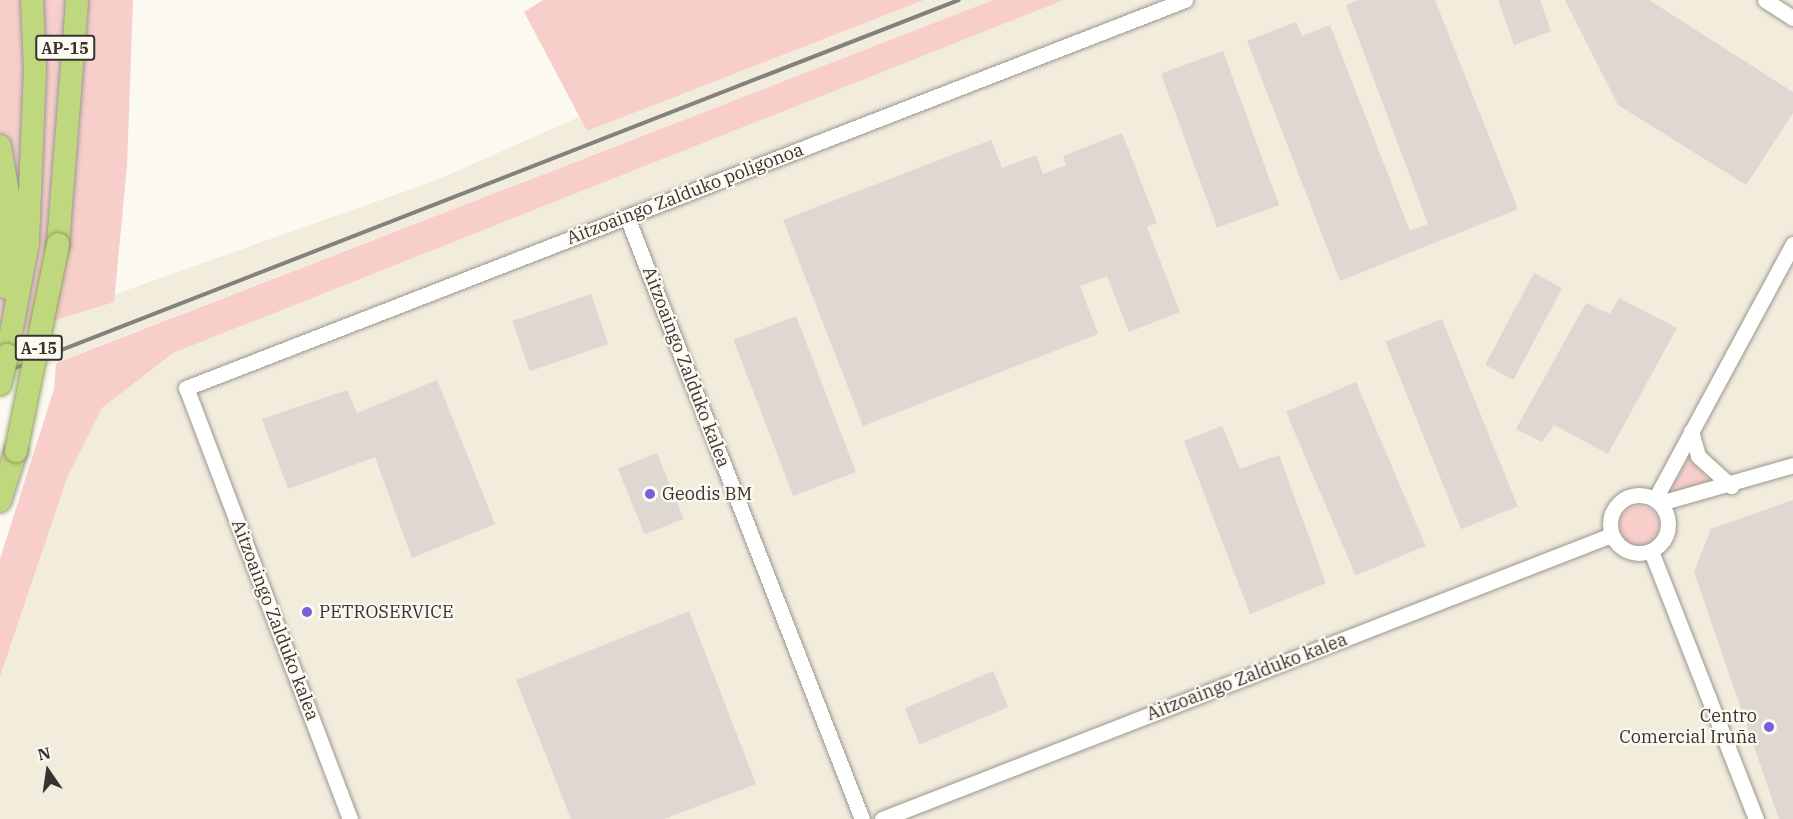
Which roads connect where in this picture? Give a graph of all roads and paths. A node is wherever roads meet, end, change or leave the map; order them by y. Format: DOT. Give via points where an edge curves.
graph roads {
  1 [pos="32,0"];
  2 [pos="61,0"];
  3 [pos="77,0"];
  4 [pos="1185,0"];
  5 [pos="1765,0"];
  6 [pos="1793,18"];
  7 [pos="70,96"];
  8 [pos="0,146"];
  9 [pos="627,217"];
  10 [pos="19,241"];
  11 [pos="1793,244"];
  12 [pos="8,355"];
  13 [pos="0,384"];
  14 [pos="186,388"];
  15 [pos="1690,431"];
  16 [pos="1793,465"];
  17 [pos="1731,486"];
  18 [pos="0,501"];
  19 [pos="1658,501"];
  20 [pos="1611,535"];
  21 [pos="1651,551"];
  22 [pos="350,819"];
  23 [pos="862,819"];
  24 [pos="882,819"];
  25 [pos="1756,819"];
  1 -- 10 [label="highway, AP-15" via="35,71"];
  2 -- 7 [label="highway, AP-15"];
  3 -- 7 [label="highway"];
  4 -- 9 [label="street, Aitzoaingo Zalduko poligonoa"];
  5 -- 6 [label="street"];
  7 -- 18 [label="highway, A-15, bridge" via="58,244 16,451"];
  8 -- 10 [label="highway"];
  9 -- 14 [label="street, Aitzoaingo Zalduko poligonoa"];
  9 -- 23 [label="street, Aitzoaingo Zalduko kalea"];
  10 -- 12 [label="highway, AP-15"];
  11 -- 15 [label="street"];
  12 -- 13 [label="highway, A-15, bridge"];
  14 -- 22 [label="street, Aitzoaingo Zalduko kalea"];
  15 -- 17 [label="street" via="1698,456"];
  15 -- 19 [label="street"];
  16 -- 17 [label="street"];
  17 -- 19 [label="street"];
  19 -- 20 [label="street" via="1622,500 1610,516"];
  19 -- 21 [label="street" via="1668,533"];
  20 -- 21 [label="street" via="1631,553"];
  20 -- 24 [label="street, Aitzoaingo Zalduko kalea"];
  21 -- 25 [label="street"];
}
